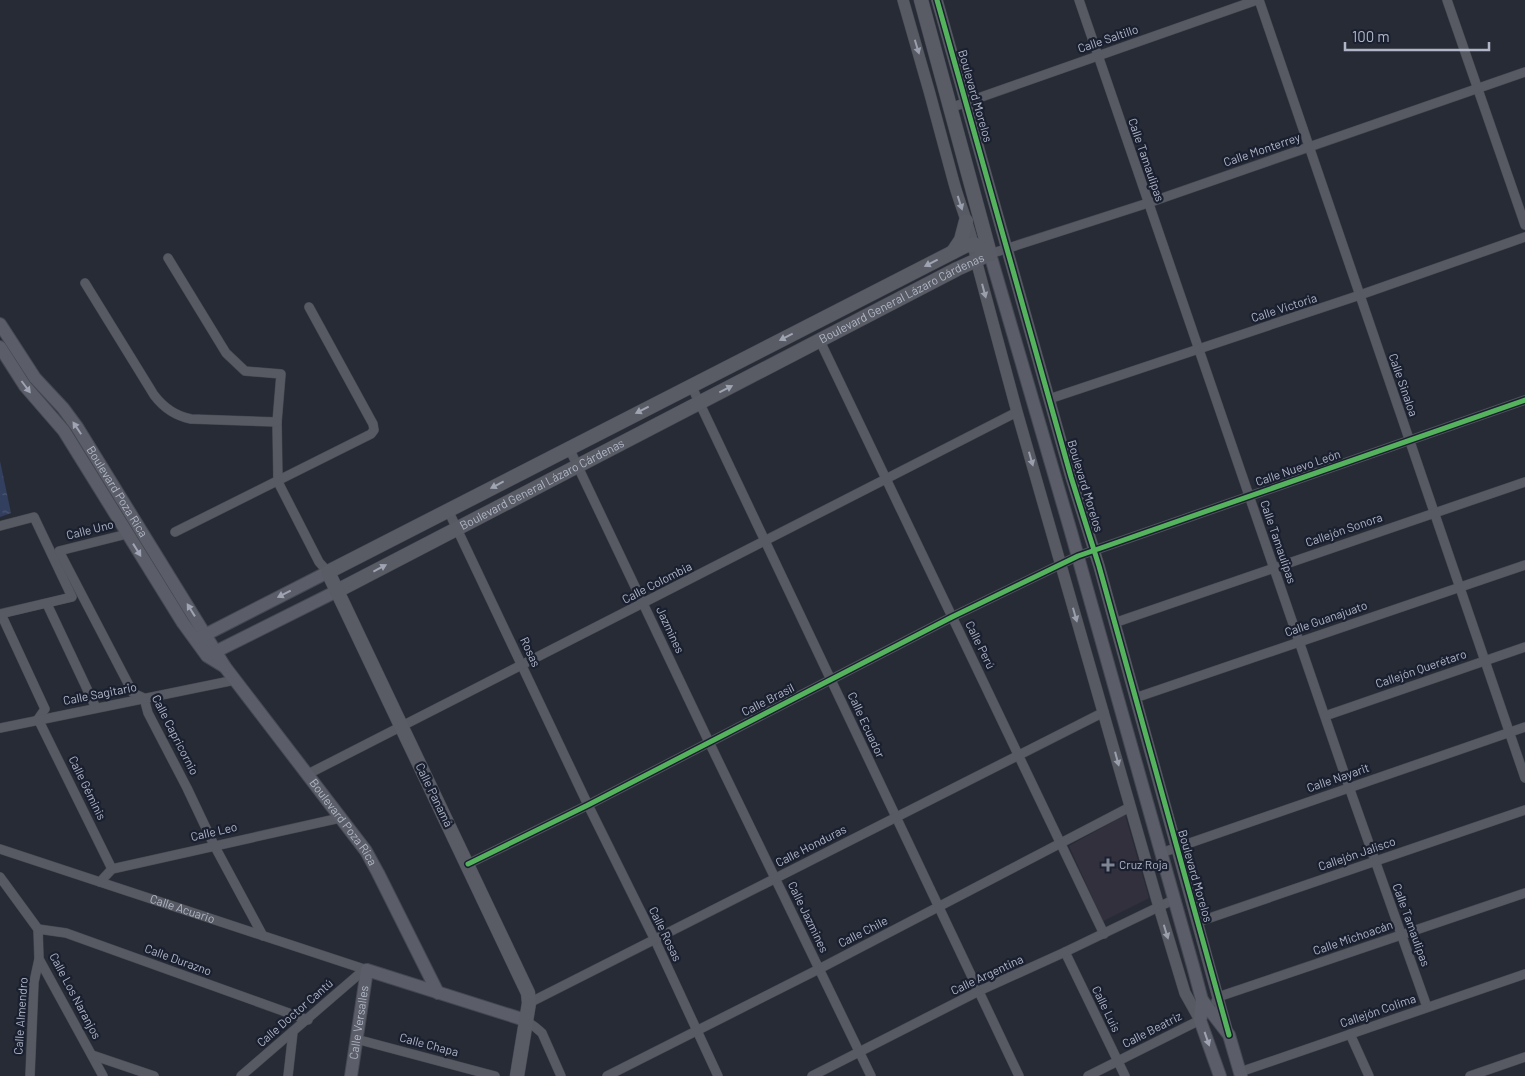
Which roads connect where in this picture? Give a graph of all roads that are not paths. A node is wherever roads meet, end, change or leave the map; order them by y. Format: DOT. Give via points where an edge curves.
graph roads {
  1 [pos="903,0"];
  2 [pos="921,0"];
  3 [pos="937,0"];
  4 [pos="1079,0"];
  5 [pos="1258,0"];
  6 [pos="1447,0"];
  7 [pos="1098,56"];
  8 [pos="1525,72"];
  9 [pos="942,79"];
  10 [pos="928,83"];
  11 [pos="1478,88"];
  12 [pos="966,102"];
  13 [pos="950,108"];
  14 [pos="1309,147"];
  15 [pos="1148,203"];
  16 [pos="966,221"];
  17 [pos="1525,226"];
  18 [pos="1525,238"];
  19 [pos="974,244"];
  20 [pos="1007,248"];
  21 [pos="952,252"];
  22 [pos="990,254"];
  23 [pos="168,258"];
  24 [pos="976,260"];
  25 [pos="85,284"];
  26 [pos="1360,296"];
  27 [pos="850,304"];
  28 [pos="309,307"];
  29 [pos="0,324"];
  30 [pos="822,340"];
  31 [pos="0,347"];
  32 [pos="1198,349"];
  33 [pos="9,357"];
  34 [pos="691,386"];
  35 [pos="1049,399"];
  36 [pos="1525,400"];
  37 [pos="699,403"];
  38 [pos="1017,412"];
  39 [pos="277,422"];
  40 [pos="1409,440"];
  41 [pos="569,448"];
  42 [pos="578,466"];
  43 [pos="886,479"];
  44 [pos="278,482"];
  45 [pos="1525,482"];
  46 [pos="1249,496"];
  47 [pos="448,510"];
  48 [pos="1434,513"];
  49 [pos="0,526"];
  50 [pos="457,528"];
  51 [pos="175,532"];
  52 [pos="127,534"];
  53 [pos="765,542"];
  54 [pos="1093,550"];
  55 [pos="59,551"];
  56 [pos="1078,556"];
  57 [pos="1060,564"];
  58 [pos="1525,565"];
  59 [pos="1274,567"];
  60 [pos="328,572"];
  61 [pos="1459,587"];
  62 [pos="337,591"];
  63 [pos="46,604"];
  64 [pos="644,604"];
  65 [pos="0,614"];
  66 [pos="952,617"];
  67 [pos="1114,623"];
  68 [pos="201,637"];
  69 [pos="1299,642"];
  70 [pos="1525,647"];
  71 [pos="212,654"];
  72 [pos="1485,661"];
  73 [pos="522,666"];
  74 [pos="831,679"];
  75 [pos="235,680"];
  76 [pos="144,698"];
  77 [pos="1135,698"];
  78 [pos="96,708"];
  79 [pos="1104,712"];
  80 [pos="1325,716"];
  81 [pos="38,720"];
  82 [pos="1525,727"];
  83 [pos="0,728"];
  84 [pos="402,728"];
  85 [pos="1509,732"];
  86 [pos="709,742"];
  87 [pos="1018,755"];
  88 [pos="308,774"];
  89 [pos="1525,778"];
  90 [pos="1349,787"];
  91 [pos="588,805"];
  92 [pos="1130,808"];
  93 [pos="1525,810"];
  94 [pos="896,817"];
  95 [pos="340,818"];
  96 [pos="1061,844"];
  97 [pos="214,845"];
  98 [pos="1176,847"];
  99 [pos="0,849"];
  100 [pos="1160,853"];
  101 [pos="1375,861"];
  102 [pos="468,864"];
  103 [pos="112,869"];
  104 [pos="0,877"];
  105 [pos="775,878"];
  106 [pos="100,882"];
  107 [pos="1525,893"];
  108 [pos="1173,900"];
  109 [pos="939,907"];
  110 [pos="1159,907"];
  111 [pos="1198,922"];
  112 [pos="38,929"];
  113 [pos="1104,934"];
  114 [pos="1401,935"];
  115 [pos="263,936"];
  116 [pos="654,940"];
  117 [pos="1065,952"];
  118 [pos="39,959"];
  119 [pos="366,969"];
  120 [pos="819,969"];
  121 [pos="1525,974"];
  122 [pos="979,991"];
  123 [pos="438,993"];
  124 [pos="1218,997"];
  125 [pos="529,1003"];
  126 [pos="1206,1005"];
  127 [pos="1427,1007"];
  128 [pos="308,1020"];
  129 [pos="525,1020"];
  130 [pos="1200,1020"];
  131 [pos="293,1032"];
  132 [pos="697,1032"];
  133 [pos="1350,1034"];
  134 [pos="1229,1035"];
  135 [pos="356,1039"];
  136 [pos="860,1053"];
  137 [pos="92,1055"];
  138 [pos="1525,1057"];
  139 [pos="1118,1061"];
  140 [pos="1240,1074"];
  141 [pos="30,1076"];
  142 [pos="103,1076"];
  143 [pos="154,1076"];
  144 [pos="241,1076"];
  145 [pos="288,1076"];
  146 [pos="351,1076"];
  147 [pos="495,1076"];
  148 [pos="516,1076"];
  149 [pos="561,1076"];
  150 [pos="607,1076"];
  151 [pos="718,1076"];
  152 [pos="812,1076"];
  153 [pos="871,1076"];
  154 [pos="1019,1076"];
  155 [pos="1088,1076"];
  156 [pos="1125,1076"];
  157 [pos="1220,1076"];
  158 [pos="1369,1076"];
  159 [pos="1470,1076"];
  1 -- 10 [label="street, Boulevard Morelos, one-way"];
  2 -- 9 [label="main road, Boulevard Morelos"];
  3 -- 12 [label="street, Boulevard Morelos"];
  4 -- 7 [label="street, Calle Tamaulipas"];
  5 -- 7 [label="street, Calle Saltillo"];
  5 -- 14 [label="street, Calle Sinaloa"];
  6 -- 11 [label="street"];
  7 -- 12 [label="street, Calle Saltillo"];
  7 -- 15 [label="street, Calle Tamaulipas"];
  8 -- 11 [label="street, Calle Monterrey"];
  9 -- 10 [label="main road"];
  9 -- 13 [label="main road, Boulevard Morelos"];
  10 -- 16 [label="street, Boulevard Morelos, one-way"];
  11 -- 14 [label="street, Calle Monterrey"];
  11 -- 17 [label="street"];
  12 -- 13 [label="street, Calle Saltillo"];
  12 -- 20 [label="street, Boulevard Morelos"];
  13 -- 22 [label="main road, Boulevard Morelos"];
  14 -- 15 [label="street, Calle Monterrey"];
  14 -- 26 [label="street, Calle Sinaloa"];
  15 -- 20 [label="street, Calle Monterrey"];
  15 -- 32 [label="street, Calle Tamaulipas"];
  16 -- 19 [label="street, Boulevard Morelos"];
  16 -- 21 [label="main road" via="961,240"];
  18 -- 26 [label="street, Calle Victoria"];
  19 -- 21 [label="main road, Boulevard General Lázaro Cárdenas"];
  19 -- 22 [label="main road, Boulevard General Lázaro Cárdenas"];
  19 -- 24 [label="street, Boulevard Morelos"];
  20 -- 22 [label="street, Calle Monterrey"];
  20 -- 35 [label="street, Boulevard Morelos"];
  21 -- 27 [label="main road, Boulevard General Lázaro Cárdenas, one-way"];
  22 -- 24 [label="main road, Boulevard General Lázaro Cárdenas"];
  22 -- 56 [label="main road, Boulevard Morelos"];
  23 -- 39 [label="street" via="226,353 245,371 281,374"];
  24 -- 30 [label="main road, Boulevard General Lázaro Cárdenas"];
  24 -- 38 [label="street, Boulevard Morelos, one-way"];
  25 -- 39 [label="street" via="154,395 167,408 191,419"];
  26 -- 32 [label="street, Calle Victoria"];
  26 -- 40 [label="street, Calle Sinaloa"];
  27 -- 30 [label="main road" via="854,311 852,315 828,331"];
  27 -- 34 [label="main road, Boulevard General Lázaro Cárdenas, one-way"];
  28 -- 44 [label="street" via="374,430"];
  29 -- 33 [label="main road, Boulevard Poza Rica"];
  37 -- 30 [label="main road, Boulevard General Lázaro Cárdenas, one-way"];
  30 -- 43 [label="street, Calle Perú"];
  31 -- 33 [label="main road, Boulevard Poza Rica"];
  32 -- 35 [label="street, Calle Victoria"];
  32 -- 46 [label="street, Calle Tamaulipas"];
  33 -- 52 [label="main road, Boulevard Poza Rica, one-way" via="29,391 64,431"];
  68 -- 33 [label="main road, Boulevard Poza Rica, one-way" via="77,428 35,378"];
  34 -- 37 [label="street, Calle Ecuador"];
  34 -- 41 [label="main road, Boulevard General Lázaro Cárdenas, one-way"];
  35 -- 54 [label="street, Boulevard Morelos"];
  36 -- 40 [label="street, Calle Nuevo León"];
  37 -- 42 [label="main road, Boulevard General Lázaro Cárdenas"];
  37 -- 53 [label="street, Calle Ecuador"];
  38 -- 43 [label="street, Calle Colombia"];
  38 -- 57 [label="street, Boulevard Morelos, one-way"];
  39 -- 44 [label="street"];
  40 -- 46 [label="street, Calle Nuevo León"];
  40 -- 48 [label="street, Calle Sinaloa"];
  41 -- 42 [label="street, Jazmines"];
  41 -- 47 [label="main road, Boulevard General Lázaro Cárdenas, one-way"];
  42 -- 50 [label="main road, Boulevard General Lázaro Cárdenas"];
  42 -- 64 [label="street, Jazmines"];
  43 -- 53 [label="street, Calle Colombia"];
  43 -- 66 [label="street, Calle Perú"];
  44 -- 51 [label="street"];
  44 -- 60 [label="street" via="319,562"];
  45 -- 48 [label="street, Callejón Sonora"];
  46 -- 54 [label="street, Calle Nuevo León"];
  46 -- 59 [label="street, Calle Tamaulipas"];
  47 -- 50 [label="street, Rosas"];
  47 -- 60 [label="main road, Boulevard General Lázaro Cárdenas"];
  48 -- 59 [label="street, Callejón Sonora"];
  48 -- 61 [label="street, Calle Sinaloa"];
  49 -- 63 [label="street" via="34,517 72,597"];
  62 -- 50 [label="main road, Boulevard General Lázaro Cárdenas, one-way"];
  50 -- 73 [label="street, Rosas"];
  52 -- 55 [label="street, Calle Uno"];
  52 -- 68 [label="main road, Boulevard Poza Rica, one-way"];
  53 -- 64 [label="street, Calle Colombia"];
  53 -- 74 [label="street, Calle Ecuador"];
  54 -- 56 [label="street, Calle Nuevo León"];
  54 -- 67 [label="street, Boulevard Morelos"];
  55 -- 76 [label="street, Calle Capricornio" via="133,693"];
  56 -- 57 [label="street, Calle Brasil"];
  56 -- 100 [label="main road, Boulevard Morelos"];
  57 -- 66 [label="street, Calle Brasil"];
  57 -- 79 [label="street, Boulevard Morelos, one-way"];
  58 -- 61 [label="street, Calle Guanajuato"];
  59 -- 67 [label="street, Callejón Sonora"];
  59 -- 69 [label="street, Calle Tamaulipas"];
  60 -- 62 [label="main road, Calle Panamá"];
  60 -- 68 [label="main road, one-way"];
  61 -- 69 [label="street, Calle Guanajuato"];
  61 -- 72 [label="street, Calle Sinaloa"];
  62 -- 71 [label="main road, Boulevard General Lázaro Cárdenas"];
  62 -- 84 [label="main road, Calle Panamá"];
  63 -- 65 [label="street"];
  63 -- 78 [label="street"];
  64 -- 73 [label="street, Calle Colombia"];
  64 -- 86 [label="street, Jazmines"];
  65 -- 81 [label="street" via="45,709"];
  66 -- 74 [label="street, Calle Brasil"];
  66 -- 87 [label="street, Calle Perú"];
  67 -- 77 [label="street, Boulevard Morelos"];
  68 -- 71 [label="main road, Boulevard Poza Rica"];
  69 -- 77 [label="street, Calle Guanajuato"];
  69 -- 80 [label="street, Calle Tamaulipas"];
  70 -- 72 [label="street, Callejón Querétaro"];
  71 -- 75 [label="main road, Boulevard Poza Rica"];
  72 -- 80 [label="street, Callejón Querétaro"];
  72 -- 85 [label="street, Calle Sinaloa"];
  73 -- 84 [label="street, Calle Colombia"];
  73 -- 91 [label="street, Rosas"];
  74 -- 86 [label="street, Calle Brasil"];
  74 -- 94 [label="street, Calle Ecuador"];
  75 -- 76 [label="street, Calle Sagitario"];
  75 -- 88 [label="main road, Boulevard Poza Rica"];
  76 -- 78 [label="street, Calle Sagitario"];
  76 -- 97 [label="street, Calle Capricornio" via="148,713"];
  77 -- 98 [label="street, Boulevard Morelos"];
  78 -- 81 [label="street, Calle Sagitario"];
  79 -- 87 [label="street, Calle Honduras"];
  79 -- 92 [label="street, Boulevard Morelos, one-way"];
  80 -- 90 [label="street, Calle Tamaulipas"];
  81 -- 83 [label="street, Calle Sagitario"];
  81 -- 103 [label="street, Calle Géminis"];
  82 -- 85 [label="street, Calle Nayarit"];
  84 -- 88 [label="street, Calle Colombia"];
  84 -- 102 [label="main road, Calle Panamá"];
  85 -- 89 [label="street, Calle Sinaloa"];
  85 -- 90 [label="street, Calle Nayarit"];
  86 -- 91 [label="street, Calle Brasil"];
  86 -- 105 [label="street, Calle Jazmines"];
  87 -- 94 [label="street, Calle Honduras"];
  87 -- 96 [label="street, Calle Perú"];
  88 -- 95 [label="main road, Boulevard Poza Rica"];
  90 -- 98 [label="street, Calle Nayarit"];
  90 -- 101 [label="street, Calle Tamaulipas"];
  91 -- 102 [label="street, Calle Brasil"];
  91 -- 116 [label="street, Calle Rosas"];
  92 -- 96 [label="street, Calle Chile"];
  92 -- 110 [label="street, Boulevard Morelos"];
  93 -- 101 [label="street, Callejón Jalisco"];
  94 -- 105 [label="street, Calle Honduras"];
  94 -- 109 [label="street, Calle Ecuador"];
  95 -- 97 [label="street, Calle Leo"];
  95 -- 123 [label="main road, Boulevard Poza Rica" via="366,851"];
  96 -- 109 [label="street, Calle Chile"];
  96 -- 113 [label="street, Calle Perú"];
  97 -- 103 [label="street, Calle Leo"];
  97 -- 115 [label="street, Calle Capricornio"];
  98 -- 100 [label="street, Calle Nayarit"];
  98 -- 111 [label="street, Boulevard Morelos"];
  99 -- 106 [label="street, Calle Acuario"];
  100 -- 108 [label="main road, Boulevard Morelos"];
  101 -- 111 [label="street, Callejón Jalisco"];
  101 -- 114 [label="street, Calle Tamaulipas"];
  102 -- 125 [label="main road, Calle Panamá" via="524,982"];
  103 -- 106 [label="street"];
  104 -- 112 [label="street"];
  105 -- 116 [label="street, Calle Honduras"];
  105 -- 120 [label="street, Calle Jazmines"];
  106 -- 115 [label="street, Calle Acuario"];
  107 -- 114 [label="street, Calle Michoacán"];
  108 -- 110 [label="street, Calle Argentina"];
  108 -- 126 [label="main road, Boulevard Morelos"];
  109 -- 120 [label="street, Calle Chile"];
  109 -- 122 [label="street, Calle Ecuador"];
  110 -- 113 [label="street, Calle Argentina"];
  110 -- 130 [label="street, Boulevard Morelos, one-way" via="1185,993"];
  111 -- 124 [label="street, Boulevard Morelos"];
  112 -- 118 [label="street, Calle Los Naranjos"];
  112 -- 128 [label="street, Calle Durazno" via="66,933"];
  113 -- 117 [label="street, Calle Argentina"];
  114 -- 124 [label="street, Calle Michoacán"];
  114 -- 127 [label="street, Calle Tamaulipas"];
  115 -- 119 [label="street, Calle Acuario"];
  116 -- 125 [label="street, Calle Honduras"];
  116 -- 132 [label="street, Calle Rosas"];
  117 -- 122 [label="street, Calle Argentina"];
  117 -- 139 [label="street, Calle Luis"];
  118 -- 137 [label="street, Calle Los Naranjos"];
  118 -- 141 [label="street, Calle Almendro" via="34,982"];
  119 -- 123 [label="main road, Calle Acuario"];
  119 -- 128 [label="street, Calle Doctor Cantú"];
  119 -- 135 [label="main road, Calle Versalles"];
  120 -- 132 [label="street, Calle Chile"];
  120 -- 136 [label="street, Calle Jazmines"];
  121 -- 127 [label="street, Callejón Colima"];
  122 -- 136 [label="street, Calle Argentina"];
  122 -- 154 [label="street, Calle Ecuador"];
  123 -- 129 [label="main road, Calle Acuario"];
  124 -- 126 [label="street"];
  124 -- 134 [label="street, Boulevard Morelos"];
  125 -- 129 [label="main road, Calle Panamá"];
  126 -- 130 [label="main road, Boulevard Morelos"];
  126 -- 134 [label="main road, Boulevard Morelos"];
  127 -- 133 [label="street, Callejón Colima"];
  128 -- 131 [label="street, Calle Doctor Cantú"];
  129 -- 148 [label="main road, Calle Panamá"];
  129 -- 149 [label="street" via="542,1033"];
  130 -- 139 [label="street, Calle Beatriz"];
  130 -- 157 [label="main road, Boulevard Morelos, one-way"];
  131 -- 144 [label="street, Calle Doctor Cantú"];
  131 -- 145 [label="street"];
  132 -- 150 [label="street, Calle Chile"];
  132 -- 151 [label="street, Calle Rosas"];
  133 -- 140 [label="street, Callejón Colima"];
  133 -- 158 [label="street"];
  134 -- 140 [label="main road, Boulevard Morelos"];
  135 -- 146 [label="main road, Calle Versalles"];
  135 -- 147 [label="street, Calle Chapa"];
  136 -- 152 [label="street, Calle Argentina"];
  136 -- 153 [label="street, Calle Jazmines"];
  137 -- 142 [label="street, Calle Los Naranjos"];
  137 -- 143 [label="street"];
  138 -- 159 [label="street"];
  139 -- 155 [label="street, Calle Beatriz"];
  139 -- 156 [label="street, Calle Luis"];
}
